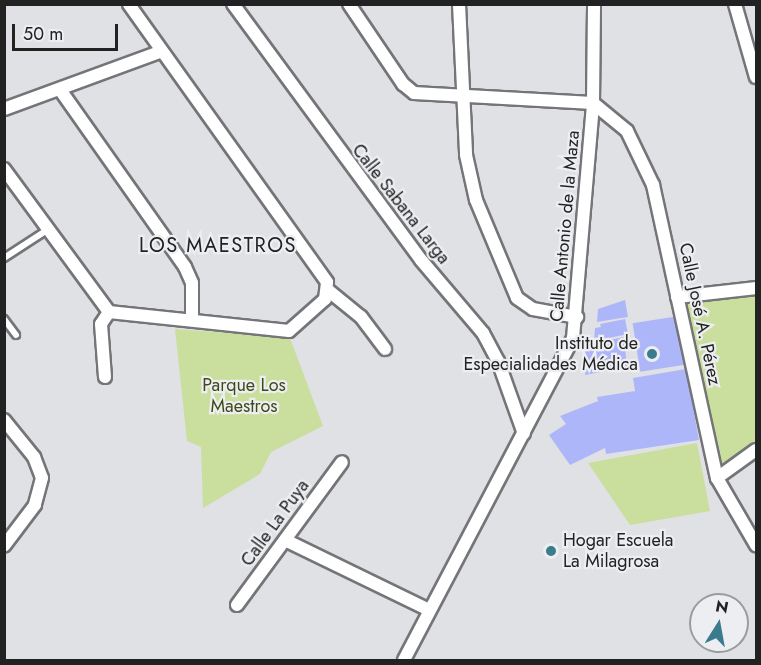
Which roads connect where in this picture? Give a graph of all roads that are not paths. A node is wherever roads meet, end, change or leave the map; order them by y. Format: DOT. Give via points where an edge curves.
graph roads {
  1 [pos="129,4"];
  2 [pos="232,4"];
  3 [pos="349,4"];
  4 [pos="459,4"];
  5 [pos="594,4"];
  6 [pos="735,4"];
  7 [pos="160,52"];
  8 [pos="756,77"];
  9 [pos="61,91"];
  10 [pos="461,96"];
  11 [pos="593,103"];
  12 [pos="4,109"];
  13 [pos="4,169"];
  14 [pos="47,230"];
  15 [pos="4,258"];
  16 [pos="756,288"];
  17 [pos="328,291"];
  18 [pos="677,297"];
  19 [pos="109,312"];
  20 [pos="577,317"];
  21 [pos="4,319"];
  22 [pos="192,319"];
  23 [pos="16,335"];
  24 [pos="385,349"];
  25 [pos="105,377"];
  26 [pos="4,420"];
  27 [pos="524,434"];
  28 [pos="756,450"];
  29 [pos="342,462"];
  30 [pos="717,478"];
  31 [pos="285,540"];
  32 [pos="756,545"];
  33 [pos="4,546"];
  34 [pos="237,605"];
  35 [pos="429,610"];
  36 [pos="404,660"];
  1 -- 7 [label="street"];
  2 -- 27 [label="street, Calle Sabana Larga" via="414,251 483,333 498,361"];
  3 -- 10 [label="street" via="407,89 421,96"];
  4 -- 10 [label="street"];
  5 -- 11 [label="street, Calle Antonio de la Maza"];
  6 -- 8 [label="street"];
  7 -- 9 [label="street"];
  7 -- 17 [label="street" via="321,274"];
  9 -- 12 [label="street"];
  9 -- 22 [label="street" via="185,267 192,283"];
  10 -- 11 [label="street"];
  10 -- 20 [label="street" via="466,155 476,200 511,290 533,309"];
  11 -- 18 [label="street, Calle José A. Pérez" via="621,123 645,165 653,185"];
  11 -- 20 [label="street, Calle Antonio de la Maza"];
  13 -- 14 [label="street"];
  14 -- 15 [label="lane"];
  14 -- 19 [label="street"];
  16 -- 18 [label="street"];
  17 -- 22 [label="street" via="318,306 289,331"];
  17 -- 24 [label="street" via="361,317"];
  18 -- 30 [label="street, Calle José A. Pérez"];
  19 -- 22 [label="street"];
  19 -- 25 [label="street" via="100,324"];
  20 -- 27 [label="street, Calle Antonio de la Maza" via="573,338"];
  21 -- 23 [label="lane"];
  26 -- 33 [label="street" via="34,457 42,478 35,505"];
  27 -- 35 [label="street, Calle Antonio de la Maza"];
  28 -- 30 [label="street"];
  29 -- 31 [label="street, Calle La Puya"];
  30 -- 32 [label="street, Calle José A. Pérez"];
  31 -- 34 [label="street, Calle La Puya"];
  31 -- 35 [label="street"];
  35 -- 36 [label="street, Calle Antonio de la Maza"];
}
